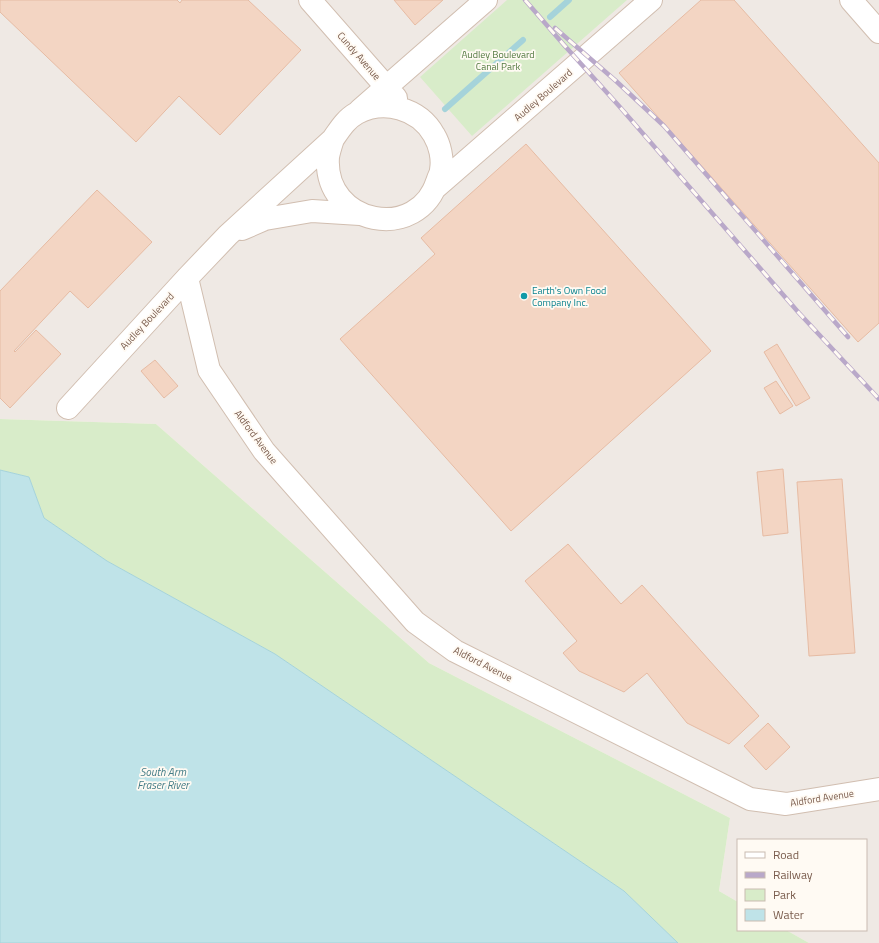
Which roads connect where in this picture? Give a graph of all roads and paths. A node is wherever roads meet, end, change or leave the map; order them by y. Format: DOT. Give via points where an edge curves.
graph roads {
  1 [pos="310,0"];
  2 [pos="486,0"];
  3 [pos="651,0"];
  4 [pos="851,0"];
  5 [pos="879,32"];
  6 [pos="386,88"];
  7 [pos="409,111"];
  8 [pos="357,113"];
  9 [pos="333,139"];
  10 [pos="434,189"];
  11 [pos="360,214"];
  12 [pos="228,235"];
  13 [pos="187,278"];
  14 [pos="68,408"];
  15 [pos="879,789"];
  1 -- 6 [label="street, Cundy Avenue"];
  2 -- 6 [label="street"];
  3 -- 10 [label="street, Audley Boulevard"];
  4 -- 5 [label="street"];
  6 -- 7 [label="street, Cundy Avenue"];
  6 -- 8 [label="street"];
  7 -- 8 [label="street" via="385,106"];
  7 -- 10 [label="street" via="424,121 434,135 440,152 441,170"];
  8 -- 9 [label="street" via="343,124"];
  9 -- 11 [label="street" via="328,156 329,174 335,190 345,204"];
  9 -- 12 [label="street, Audley Boulevard"];
  10 -- 11 [label="street" via="426,202 412,213 395,219 377,219"];
  11 -- 12 [label="street, Audley Boulevard" via="312,211 265,219"];
  12 -- 13 [label="street, Audley Boulevard"];
  13 -- 14 [label="street, Audley Boulevard"];
  13 -- 15 [label="street, Aldford Avenue" via="208,370 264,451 415,622 455,651 750,799 786,804"];
}
